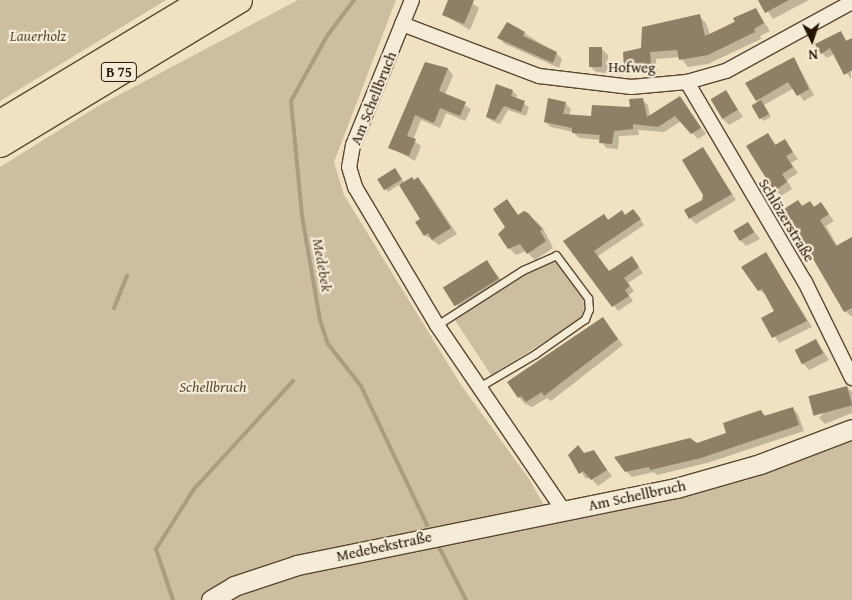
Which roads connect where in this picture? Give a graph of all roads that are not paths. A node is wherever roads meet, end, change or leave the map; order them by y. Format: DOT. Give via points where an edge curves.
graph roads {
  1 [pos="202,0"];
  2 [pos="239,0"];
  3 [pos="412,0"];
  4 [pos="852,2"];
  5 [pos="402,24"];
  6 [pos="687,82"];
  7 [pos="0,122"];
  8 [pos="0,144"];
  9 [pos="437,325"];
  10 [pos="852,378"];
  11 [pos="479,387"];
  12 [pos="852,429"];
  13 [pos="563,510"];
  14 [pos="211,600"];
  1 -- 7 [label="highway, B 75"];
  2 -- 8 [label="highway, B 75"];
  3 -- 5 [label="street, Am Schellbruch"];
  4 -- 6 [label="street, Hofweg" via="726,71"];
  5 -- 6 [label="street, Hofweg" via="539,76 631,87"];
  5 -- 9 [label="street, Am Schellbruch" via="353,145 349,167 355,188"];
  6 -- 10 [label="street, Schlözerstraße" via="805,282"];
  9 -- 11 [label="street, Am Schellbruch"];
  9 -- 11 [label="lane" via="556,255 588,298 590,309 585,319"];
  11 -- 13 [label="street, Am Schellbruch"];
  12 -- 13 [label="street, Am Schellbruch" via="760,464 676,488"];
  13 -- 14 [label="street, Medebekstraße" via="297,565 234,586"];
}
